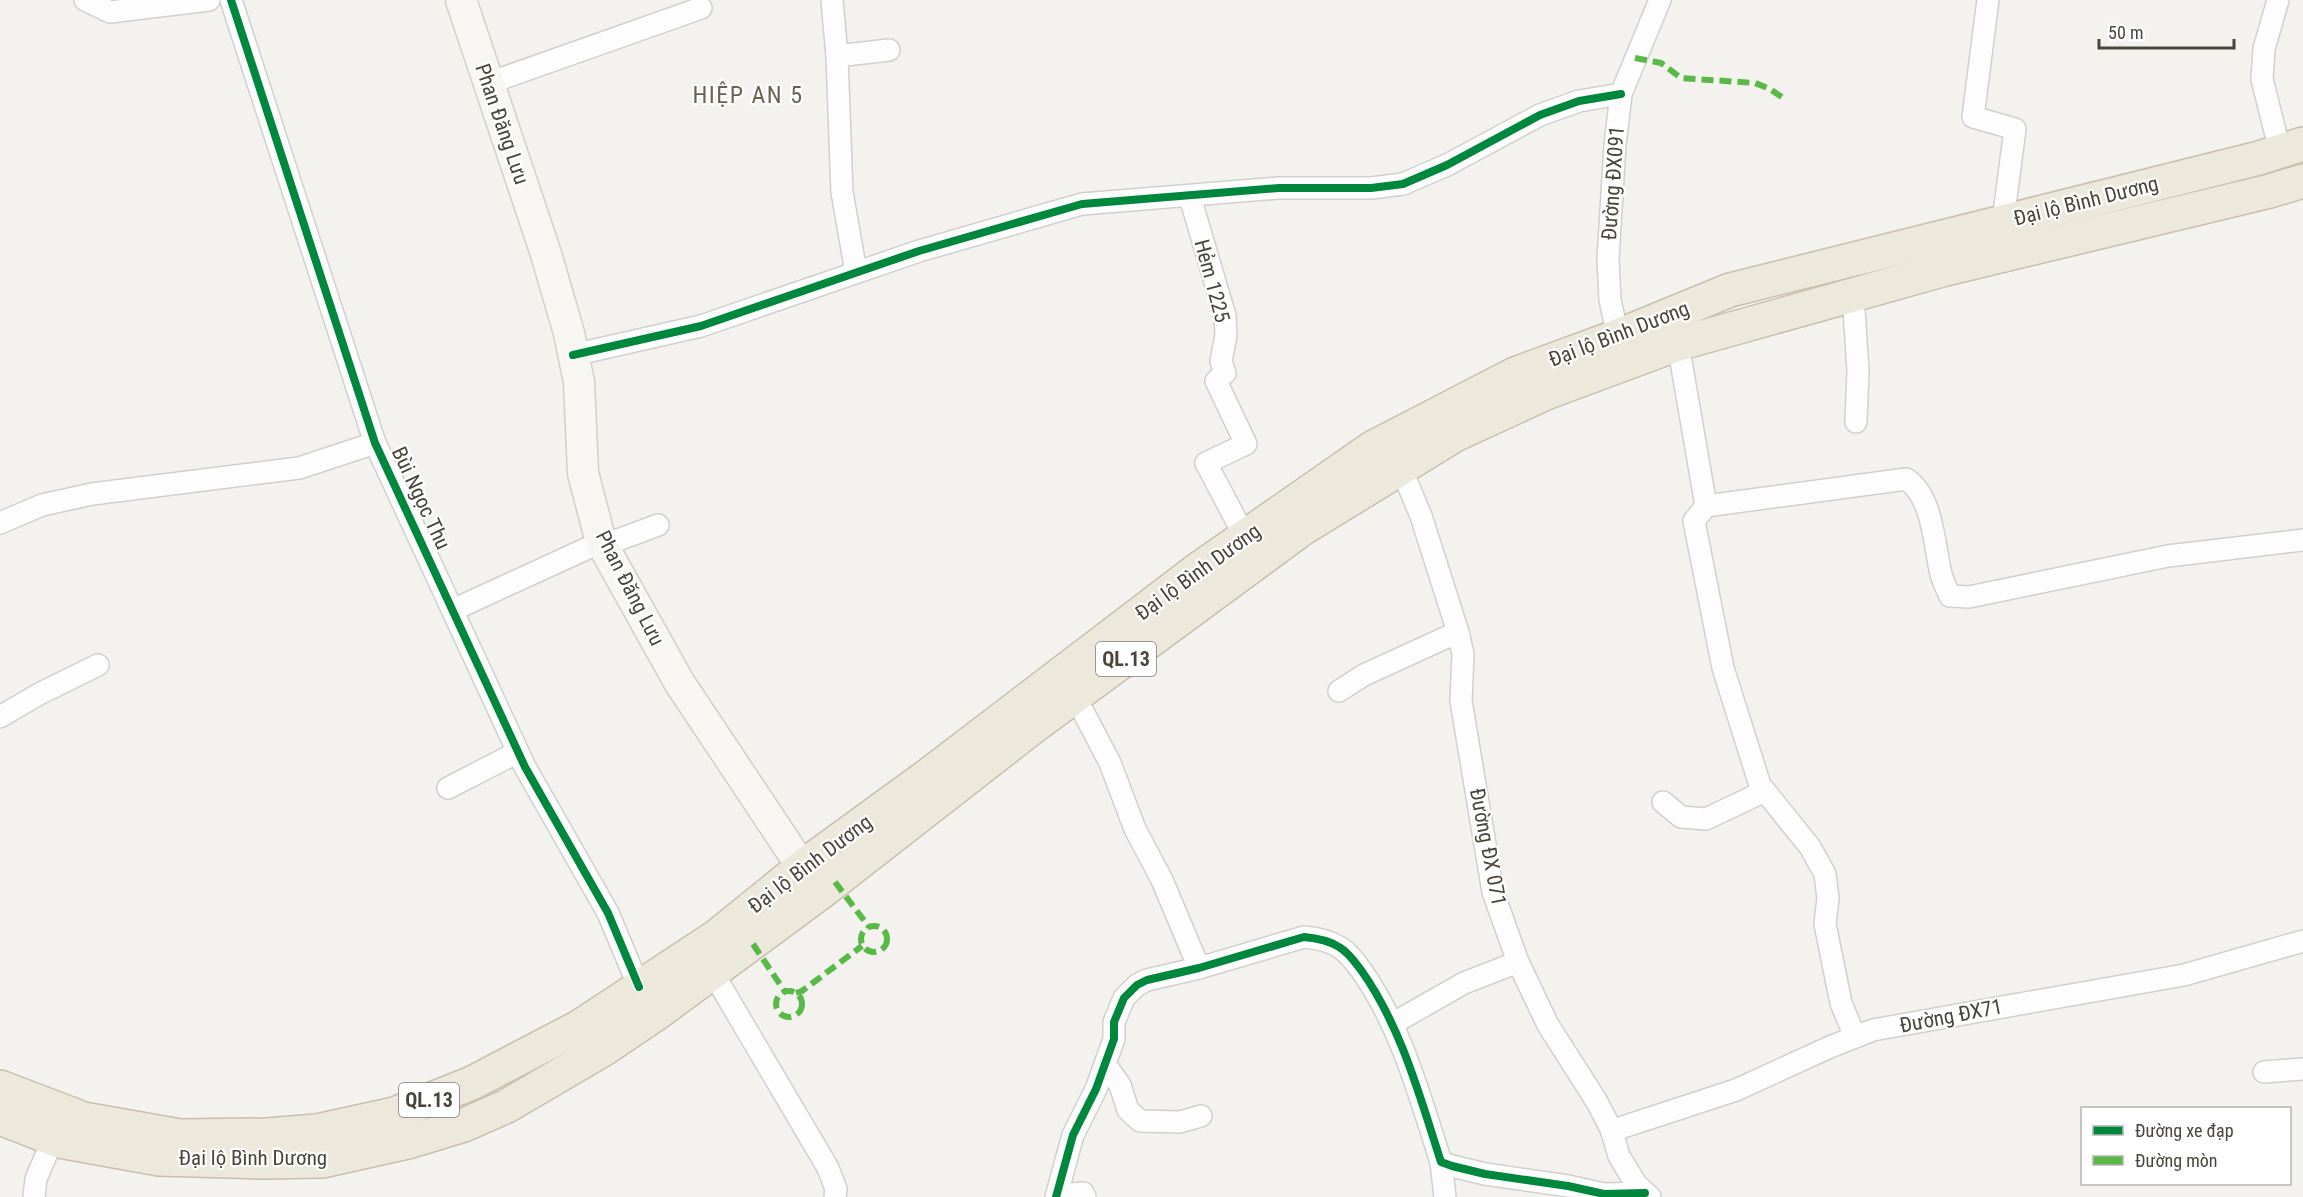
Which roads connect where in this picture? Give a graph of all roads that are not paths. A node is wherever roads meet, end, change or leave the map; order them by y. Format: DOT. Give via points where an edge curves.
graph roads {
  1 [pos="85,0"];
  2 [pos="209,0"];
  3 [pos="231,0"];
  4 [pos="461,0"];
  5 [pos="832,0"];
  6 [pos="1660,0"];
  7 [pos="1988,0"];
  8 [pos="2278,0"];
  9 [pos="701,8"];
  10 [pos="889,50"];
  11 [pos="837,56"];
  12 [pos="489,83"];
  13 [pos="1621,94"];
  14 [pos="2291,147"];
  15 [pos="2294,189"];
  16 [pos="1190,196"];
  17 [pos="2003,221"];
  18 [pos="856,272"];
  19 [pos="1853,295"];
  20 [pos="1618,336"];
  21 [pos="1678,344"];
  22 [pos="573,355"];
  23 [pos="1856,422"];
  24 [pos="375,443"];
  25 [pos="1401,468"];
  26 [pos="1706,506"];
  27 [pos="0,523"];
  28 [pos="658,525"];
  29 [pos="1245,537"];
  30 [pos="2303,540"];
  31 [pos="601,542"];
  32 [pos="453,610"];
  33 [pos="1458,632"];
  34 [pos="98,665"];
  35 [pos="1338,691"];
  36 [pos="1075,696"];
  37 [pos="0,717"];
  38 [pos="518,752"];
  39 [pos="448,788"];
  40 [pos="1765,791"];
  41 [pos="1663,802"];
  42 [pos="802,867"];
  43 [pos="2303,941"];
  44 [pos="1518,962"];
  45 [pos="1199,968"];
  46 [pos="713,973"];
  47 [pos="639,987"];
  48 [pos="1392,1024"];
  49 [pos="1856,1037"];
  50 [pos="1105,1064"];
  51 [pos="2303,1069"];
  52 [pos="2264,1072"];
  53 [pos="0,1087"];
  54 [pos="1201,1116"];
  55 [pos="0,1118"];
  56 [pos="1611,1129"];
  57 [pos="53,1139"];
  58 [pos="1442,1162"];
  59 [pos="1648,1195"];
  60 [pos="1056,1196"];
  61 [pos="34,1197"];
  62 [pos="835,1197"];
  63 [pos="1085,1197"];
  64 [pos="1446,1197"];
  1 -- 2 [label="street" via="110,12"];
  3 -- 24 [label="street, Bùi Ngọc Thu"];
  4 -- 12 [label="street, Phan Đăng Lưu"];
  5 -- 11 [label="street"];
  6 -- 13 [label="street, Đường ĐX091"];
  7 -- 17 [label="street" via="1973,117 2015,129"];
  8 -- 14 [label="street" via="2264,50 2262,79"];
  9 -- 12 [label="street"];
  10 -- 11 [label="street"];
  11 -- 18 [label="street" via="842,192"];
  12 -- 22 [label="street, Phan Đăng Lưu" via="546,254"];
  13 -- 16 [label="street" via="1580,101 1540,115 1403,184"];
  13 -- 20 [label="street, Đường ĐX091" via="1608,259 1610,300"];
  14 -- 17 [label="highway, Đại lộ Bình Dương / QL.13"];
  15 -- 19 [label="highway, Đại lộ Bình Dương / QL.13" via="1954,267"];
  16 -- 18 [label="street" via="1082,204"];
  16 -- 29 [label="street, Hẻm 1225" via="1225,316 1221,361 1225,373 1216,381 1246,444 1198,465"];
  17 -- 20 [label="highway, Đại lộ Bình Dương / QL.13" via="1730,290"];
  18 -- 22 [label="street" via="701,326"];
  19 -- 21 [label="highway, Đại lộ Bình Dương / QL.13"];
  19 -- 23 [label="street" via="1858,370"];
  20 -- 29 [label="highway, Đại lộ Bình Dương / QL.13" via="1515,374 1372,448"];
  21 -- 25 [label="highway, Đại lộ Bình Dương / QL.13" via="1546,393 1455,435"];
  21 -- 26 [label="street"];
  22 -- 31 [label="street, Phan Đăng Lưu" via="579,382 583,473"];
  24 -- 27 [label="street" via="299,468 92,494 42,505"];
  24 -- 32 [label="street, Bùi Ngọc Thu"];
  25 -- 33 [label="street, Đường ĐX 071" via="1421,516"];
  25 -- 36 [label="highway, Đại lộ Bình Dương / QL.13" via="1302,529"];
  26 -- 30 [label="street" via="1906,479 1915,485 1930,516 1950,596 1969,597 2168,556"];
  26 -- 40 [label="street" via="1694,521 1724,668"];
  28 -- 31 [label="street"];
  29 -- 42 [label="highway, Đại lộ Bình Dương / QL.13"];
  31 -- 32 [label="street"];
  31 -- 42 [label="street, Phan Đăng Lưu" via="679,682"];
  32 -- 38 [label="street, Bùi Ngọc Thu"];
  33 -- 35 [label="street"];
  33 -- 44 [label="street, Đường ĐX 071" via="1462,654 1461,701 1493,892"];
  34 -- 37 [label="street"];
  36 -- 45 [label="street" via="1110,763 1135,829 1162,880"];
  36 -- 46 [label="highway, Đại lộ Bình Dương / QL.13"];
  38 -- 39 [label="street"];
  38 -- 47 [label="street, Bùi Ngọc Thu" via="608,913"];
  40 -- 41 [label="street" via="1706,819 1681,817"];
  40 -- 49 [label="street" via="1810,847 1825,874 1825,924 1841,1003"];
  42 -- 47 [label="highway, Đại lộ Bình Dương / QL.13" via="717,936"];
  43 -- 49 [label="street, Đường ĐX71" via="2184,975 1978,1010 1873,1030"];
  44 -- 48 [label="street" via="1464,983"];
  44 -- 56 [label="street, Đường ĐX 071" via="1548,1025"];
  45 -- 48 [label="street" via="1304,937 1320,938 1340,947 1353,960"];
  45 -- 50 [label="street" via="1147,980 1124,998"];
  46 -- 57 [label="highway, Đại lộ Bình Dương / QL.13" via="604,1048 507,1106 464,1125 408,1142 323,1161 262,1162 159,1159"];
  46 -- 62 [label="street" via="828,1168"];
  47 -- 53 [label="highway, Đại lộ Bình Dương / QL.13" via="579,1027 472,1083 394,1114 316,1131 180,1136 84,1119"];
  48 -- 58 [label="street"];
  49 -- 56 [label="street, Đường ĐX71" via="1736,1090"];
  50 -- 54 [label="street" via="1120,1084 1128,1110 1140,1121 1180,1122"];
  50 -- 60 [label="street" via="1073,1135"];
  51 -- 52 [label="street"];
  55 -- 57 [label="highway, Đại lộ Bình Dương / QL.13"];
  56 -- 59 [label="street, Đường ĐX 071" via="1620,1156 1636,1184"];
  57 -- 61 [label="street" via="36,1179"];
  58 -- 59 [label="street" via="1485,1174 1604,1194"];
  58 -- 64 [label="street"];
  60 -- 63 [label="street" via="1083,1193"];
}
